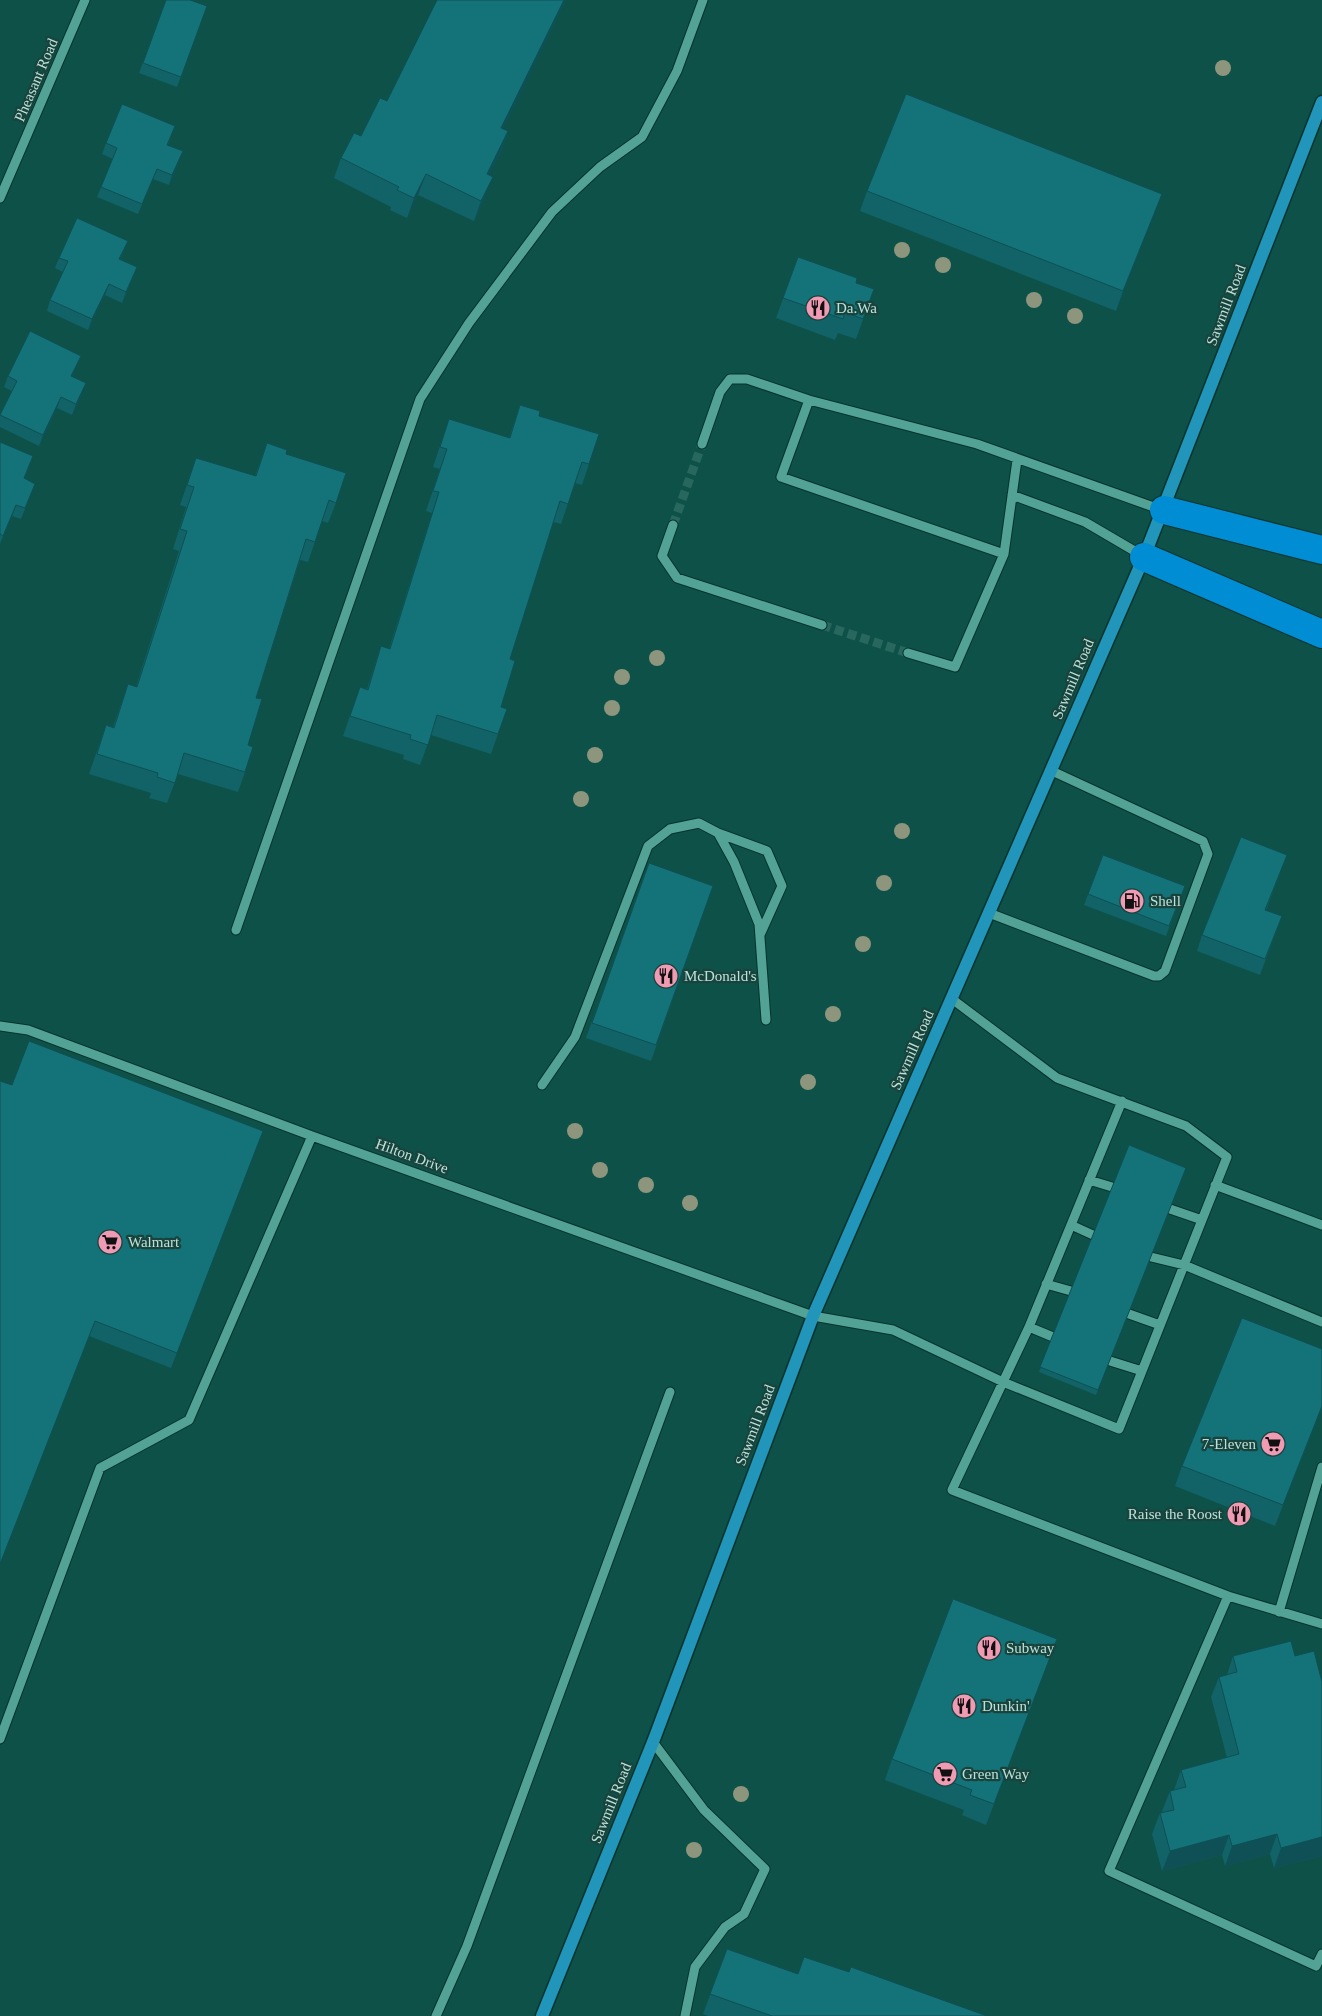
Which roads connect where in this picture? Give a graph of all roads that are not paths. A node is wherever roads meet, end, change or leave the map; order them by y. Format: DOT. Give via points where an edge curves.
graph roads {
  1 [pos="85,0"];
  2 [pos="703,0"];
  3 [pos="1322,102"];
  4 [pos="0,198"];
  5 [pos="809,400"];
  6 [pos="702,444"];
  7 [pos="1017,460"];
  8 [pos="1012,495"];
  9 [pos="1164,510"];
  10 [pos="672,526"];
  11 [pos="1322,550"];
  12 [pos="1004,554"];
  13 [pos="1144,557"];
  14 [pos="822,625"];
  15 [pos="1322,634"];
  16 [pos="908,653"];
  17 [pos="1052,771"];
  18 [pos="718,833"];
  19 [pos="990,913"];
  20 [pos="236,930"];
  21 [pos="760,935"];
  22 [pos="952,999"];
  23 [pos="766,1020"];
  24 [pos="0,1026"];
  25 [pos="542,1085"];
  26 [pos="1122,1101"];
  27 [pos="312,1136"];
  28 [pos="1089,1180"];
  29 [pos="1215,1185"];
  30 [pos="1112,1187"];
  31 [pos="1170,1209"];
  32 [pos="1202,1220"];
  33 [pos="1070,1225"];
  34 [pos="1322,1225"];
  35 [pos="1093,1235"];
  36 [pos="1151,1257"];
  37 [pos="1184,1265"];
  38 [pos="1046,1284"];
  39 [pos="1071,1291"];
  40 [pos="1129,1314"];
  41 [pos="813,1316"];
  42 [pos="1322,1322"];
  43 [pos="1160,1325"];
  44 [pos="1028,1327"];
  45 [pos="1053,1337"];
  46 [pos="1110,1361"];
  47 [pos="1142,1371"];
  48 [pos="1002,1382"];
  49 [pos="670,1392"];
  50 [pos="1322,1467"];
  51 [pos="1228,1596"];
  52 [pos="1280,1612"];
  53 [pos="1322,1624"];
  54 [pos="0,1739"];
  55 [pos="653,1742"];
  56 [pos="1322,1954"];
  57 [pos="436,2016"];
  58 [pos="542,2016"];
  59 [pos="685,2016"];
  1 -- 4 [label="street, Pheasant Road"];
  2 -- 20 [label="street" via="677,70 642,137 600,167 552,212 469,323 420,399"];
  3 -- 9 [label="main road, Sawmill Road"];
  5 -- 6 [label="street" via="747,379 730,379 720,392"];
  5 -- 7 [label="street" via="977,444"];
  5 -- 12 [label="street" via="781,477"];
  7 -- 8 [label="street"];
  7 -- 9 [label="street"];
  8 -- 12 [label="street"];
  8 -- 13 [label="street" via="1085,522"];
  9 -- 11 [label="highway"];
  9 -- 13 [label="main road, Sawmill Road"];
  10 -- 14 [label="street" via="662,556 677,578"];
  12 -- 16 [label="street" via="955,667"];
  13 -- 15 [label="highway"];
  13 -- 17 [label="main road, Sawmill Road"];
  17 -- 19 [label="main road, Sawmill Road"];
  17 -- 19 [label="street" via="1203,841 1206,846 1208,854 1165,971 1154,976"];
  18 -- 21 [label="street" via="734,862 759,924"];
  18 -- 21 [label="street" via="767,851 782,886"];
  18 -- 25 [label="street" via="699,823 670,829 648,846 575,1037"];
  19 -- 22 [label="main road, Sawmill Road"];
  21 -- 23 [label="street"];
  22 -- 26 [label="street" via="1057,1078"];
  22 -- 41 [label="main road, Sawmill Road"];
  24 -- 27 [label="street, Hilton Drive" via="28,1030"];
  26 -- 28 [label="street"];
  26 -- 29 [label="street" via="1186,1126 1227,1157"];
  27 -- 41 [label="street, Hilton Drive"];
  27 -- 54 [label="street" via="189,1420 100,1468"];
  28 -- 30 [label="street"];
  28 -- 33 [label="street"];
  29 -- 32 [label="street"];
  29 -- 34 [label="street"];
  31 -- 32 [label="street"];
  32 -- 37 [label="street"];
  33 -- 35 [label="street"];
  33 -- 38 [label="street"];
  36 -- 37 [label="street"];
  37 -- 42 [label="street"];
  37 -- 43 [label="street"];
  38 -- 39 [label="street"];
  38 -- 44 [label="street"];
  40 -- 43 [label="street"];
  41 -- 48 [label="street, Hilton Drive" via="893,1330"];
  41 -- 55 [label="main road, Sawmill Road"];
  43 -- 47 [label="street"];
  44 -- 45 [label="street"];
  44 -- 48 [label="street"];
  46 -- 47 [label="street"];
  47 -- 48 [label="street, Hilton Drive" via="1119,1429"];
  48 -- 51 [label="street" via="952,1490"];
  49 -- 57 [label="street" via="470,1936"];
  50 -- 52 [label="street"];
  51 -- 52 [label="street"];
  51 -- 56 [label="street" via="1109,1871 1316,1966"];
  52 -- 53 [label="street"];
  55 -- 58 [label="main road, Sawmill Road"];
  55 -- 59 [label="street" via="704,1810 765,1869 744,1914 725,1927 695,1967"];
}
